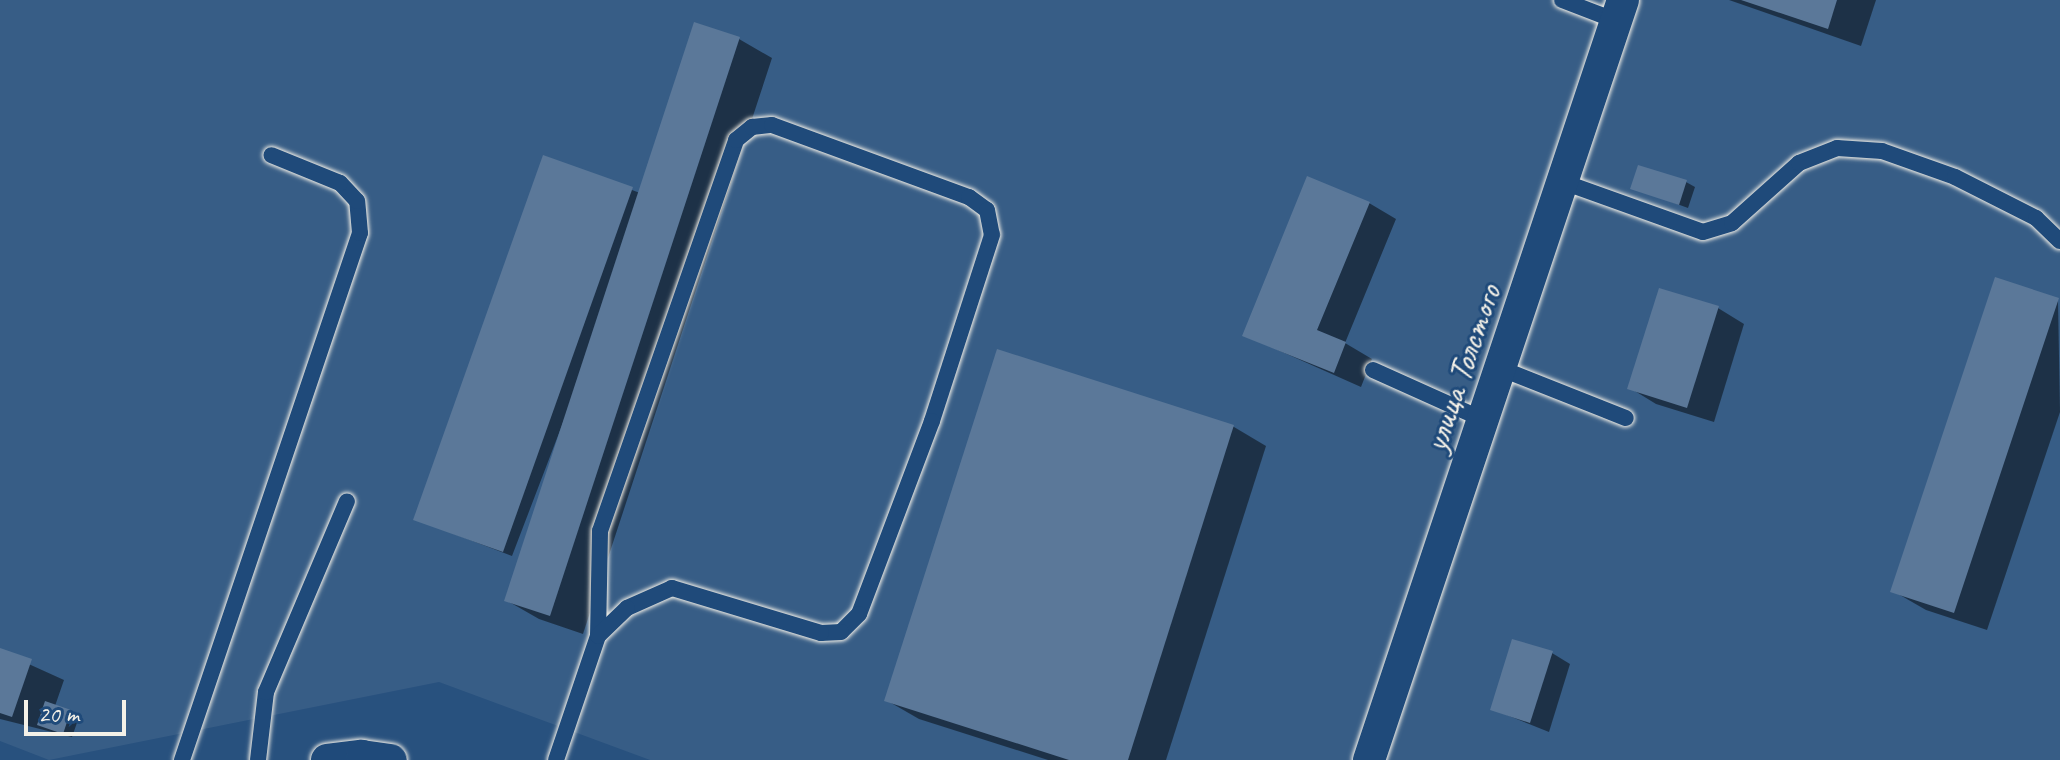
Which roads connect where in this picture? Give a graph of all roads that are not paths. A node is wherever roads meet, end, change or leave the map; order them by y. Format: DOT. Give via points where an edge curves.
graph roads {
  1 [pos="1562,0"];
  2 [pos="1620,10"];
  3 [pos="271,155"];
  4 [pos="1566,183"];
  5 [pos="2060,241"];
  6 [pos="1502,369"];
  7 [pos="1373,370"];
  8 [pos="1626,418"];
  9 [pos="1484,420"];
  10 [pos="347,501"];
  11 [pos="598,636"];
  12 [pos="182,760"];
  13 [pos="258,760"];
  14 [pos="327,760"];
  15 [pos="391,760"];
  16 [pos="556,760"];
  17 [pos="1369,760"];
  1 -- 2 [label="lane"];
  2 -- 4 [label="street, улица Толстого"];
  3 -- 12 [label="lane" via="340,183 357,201 360,233"];
  4 -- 5 [label="lane" via="1703,232 1732,223 1799,163 1837,148 1882,151 1955,177 2036,218"];
  4 -- 6 [label="street, улица Толстого"];
  6 -- 8 [label="lane"];
  6 -- 9 [label="street, улица Толстого"];
  7 -- 9 [label="lane"];
  9 -- 17 [label="street, улица Толстого"];
  10 -- 13 [label="lane" via="266,692"];
  11 -- 11 [label="lane" via="627,608 672,588 821,633 841,632 859,614 932,421 992,235 987,210 969,197 772,125 752,127 736,140 600,531"];
  11 -- 16 [label="lane"];
  14 -- 15 [label="street"];
}
